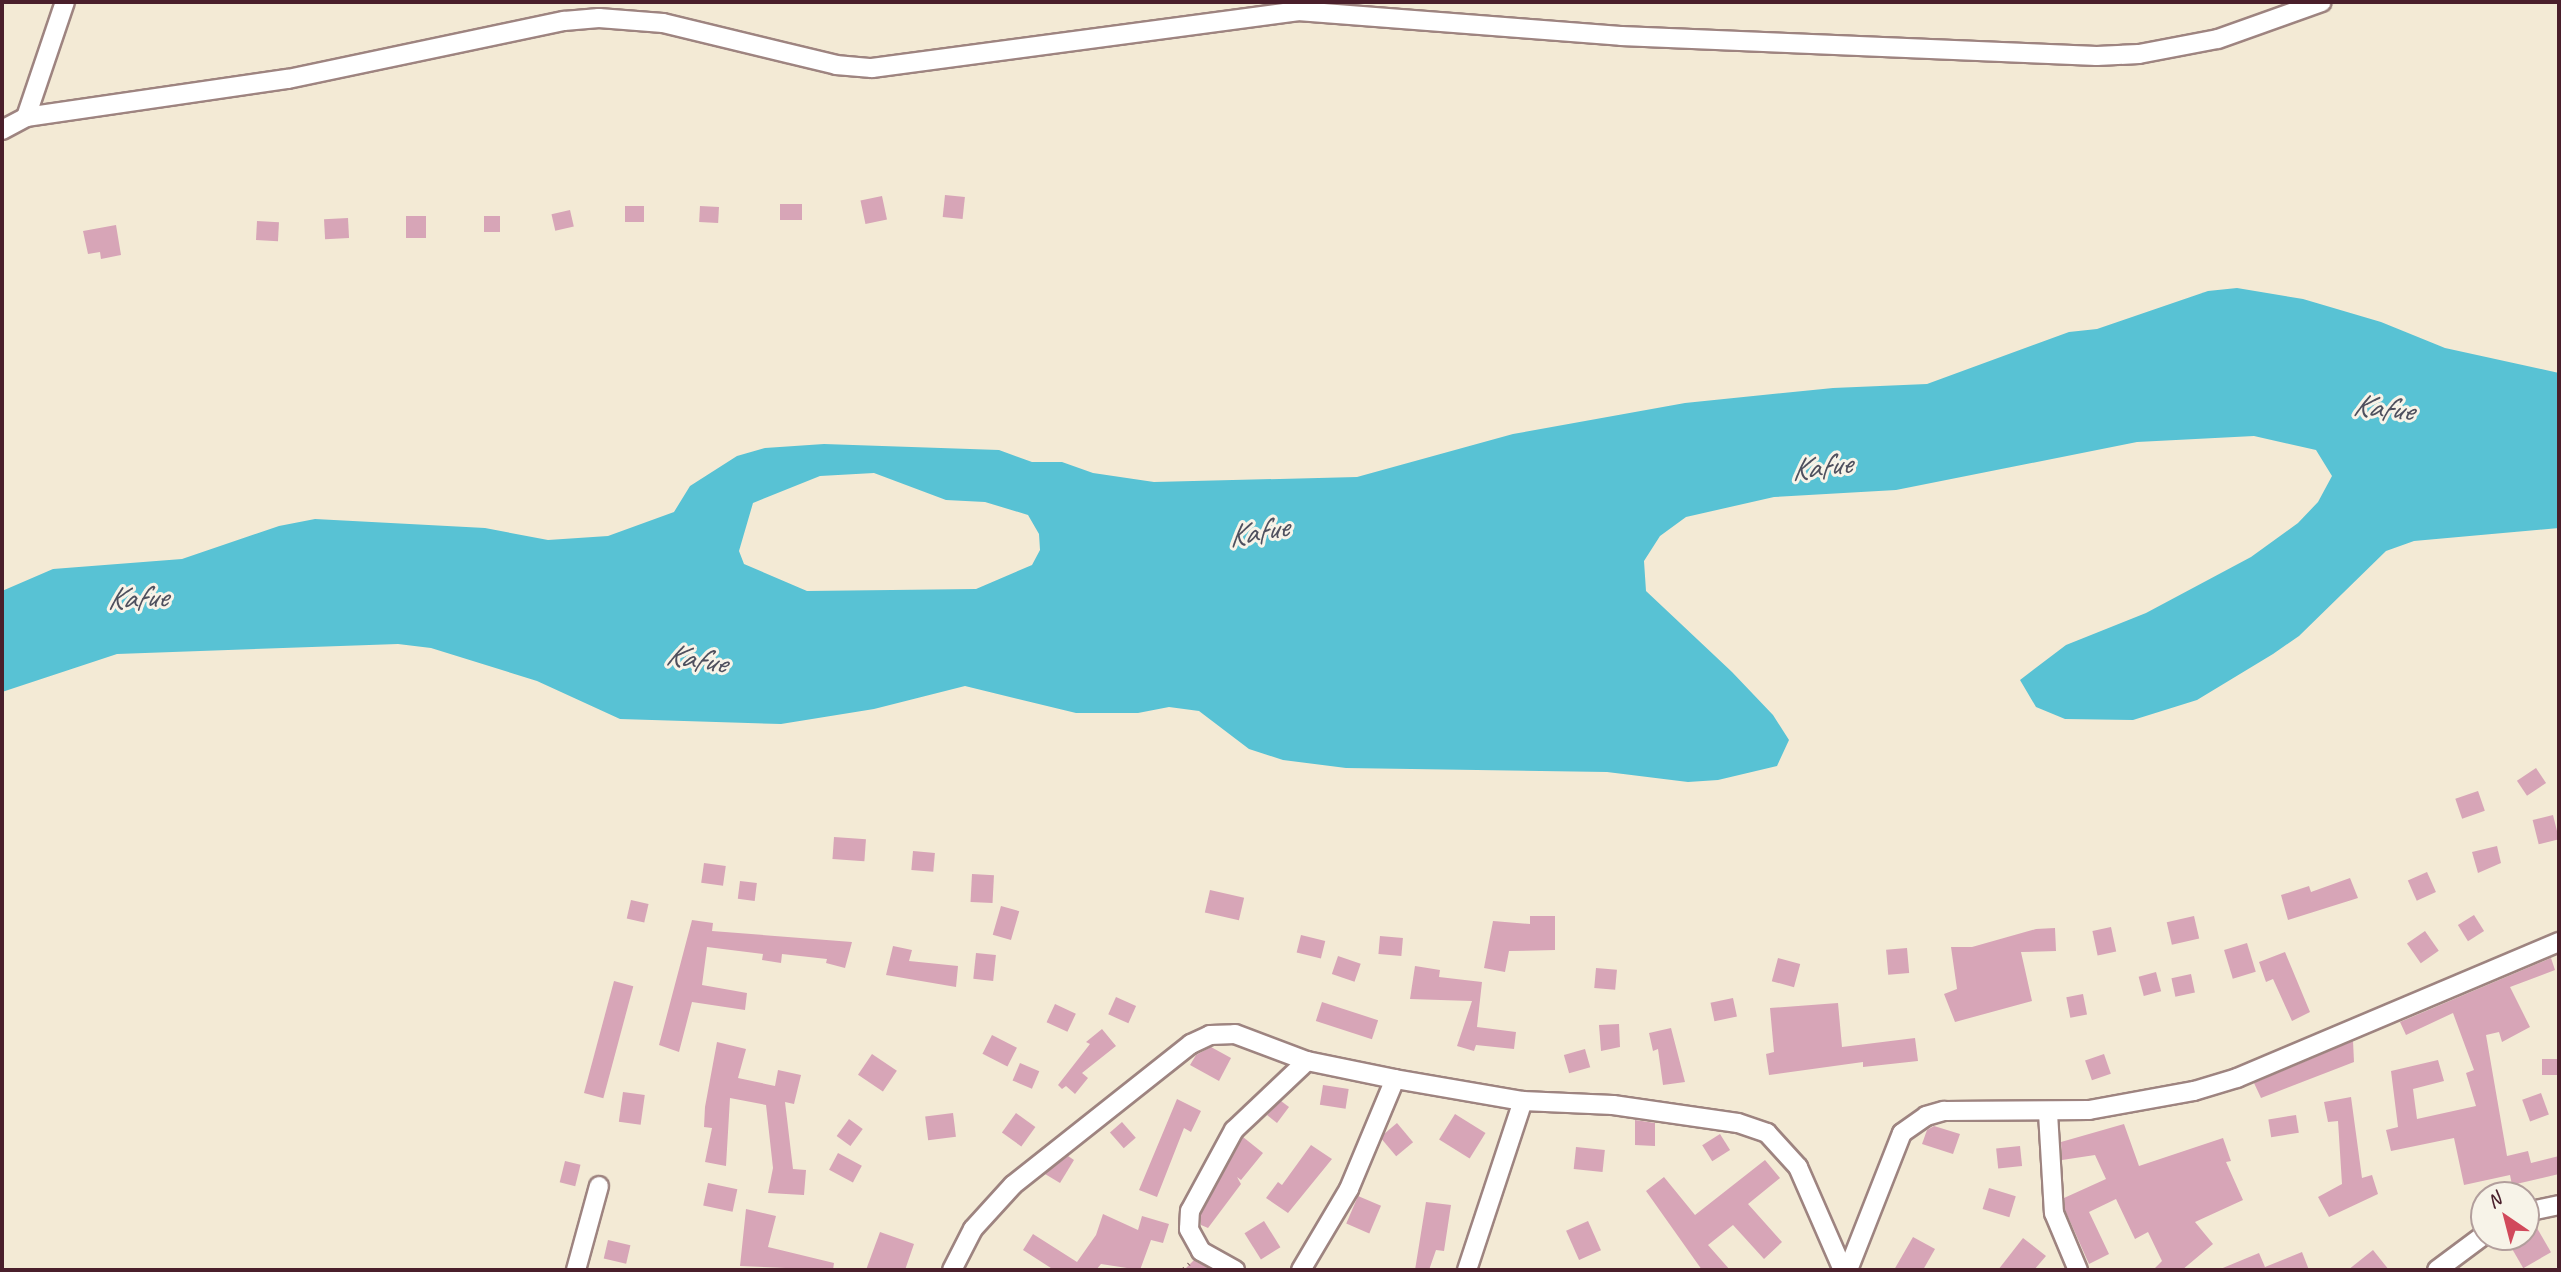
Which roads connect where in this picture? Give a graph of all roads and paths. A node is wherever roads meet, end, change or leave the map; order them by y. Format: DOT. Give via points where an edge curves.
graph roads {
  1 [pos="65,2"];
  2 [pos="2322,2"];
  3 [pos="26,117"];
  4 [pos="2,130"];
  5 [pos="2559,942"];
  6 [pos="1307,1060"];
  7 [pos="1395,1079"];
  8 [pos="1523,1101"];
  9 [pos="2048,1113"];
  10 [pos="599,1186"];
  11 [pos="2559,1205"];
  12 [pos="2540,1209"];
  13 [pos="2470,1245"];
  14 [pos="576,1270"];
  15 [pos="952,1270"];
  16 [pos="1235,1270"];
  17 [pos="1301,1270"];
  18 [pos="1466,1270"];
  19 [pos="1843,1270"];
  20 [pos="1848,1270"];
  21 [pos="2078,1270"];
  22 [pos="2437,1270"];
  1 -- 3 [label="street"];
  2 -- 3 [label="street" via="2218,39 2139,54 2097,56 1621,36 1308,11 872,68 836,65 663,23 599,18 564,21 288,79"];
  3 -- 4 [label="street"];
  5 -- 9 [label="street" via="2237,1078 2157,1100"];
  6 -- 7 [label="street"];
  6 -- 15 [label="street" via="1235,1034 1210,1035 1191,1044 1013,1185 974,1229"];
  6 -- 16 [label="street" via="1234,1130 1190,1210 1189,1229 1201,1251"];
  7 -- 8 [label="street"];
  7 -- 17 [label="street" via="1349,1189"];
  8 -- 18 [label="street"];
  8 -- 19 [label="street" via="1613,1105 1738,1123 1768,1133 1798,1167"];
  9 -- 20 [label="street" via="1944,1111 1913,1122 1902,1133"];
  9 -- 21 [label="street" via="2054,1213"];
  10 -- 14 [label="street"];
  11 -- 12 [label="street"];
  13 -- 22 [label="street"];
}
